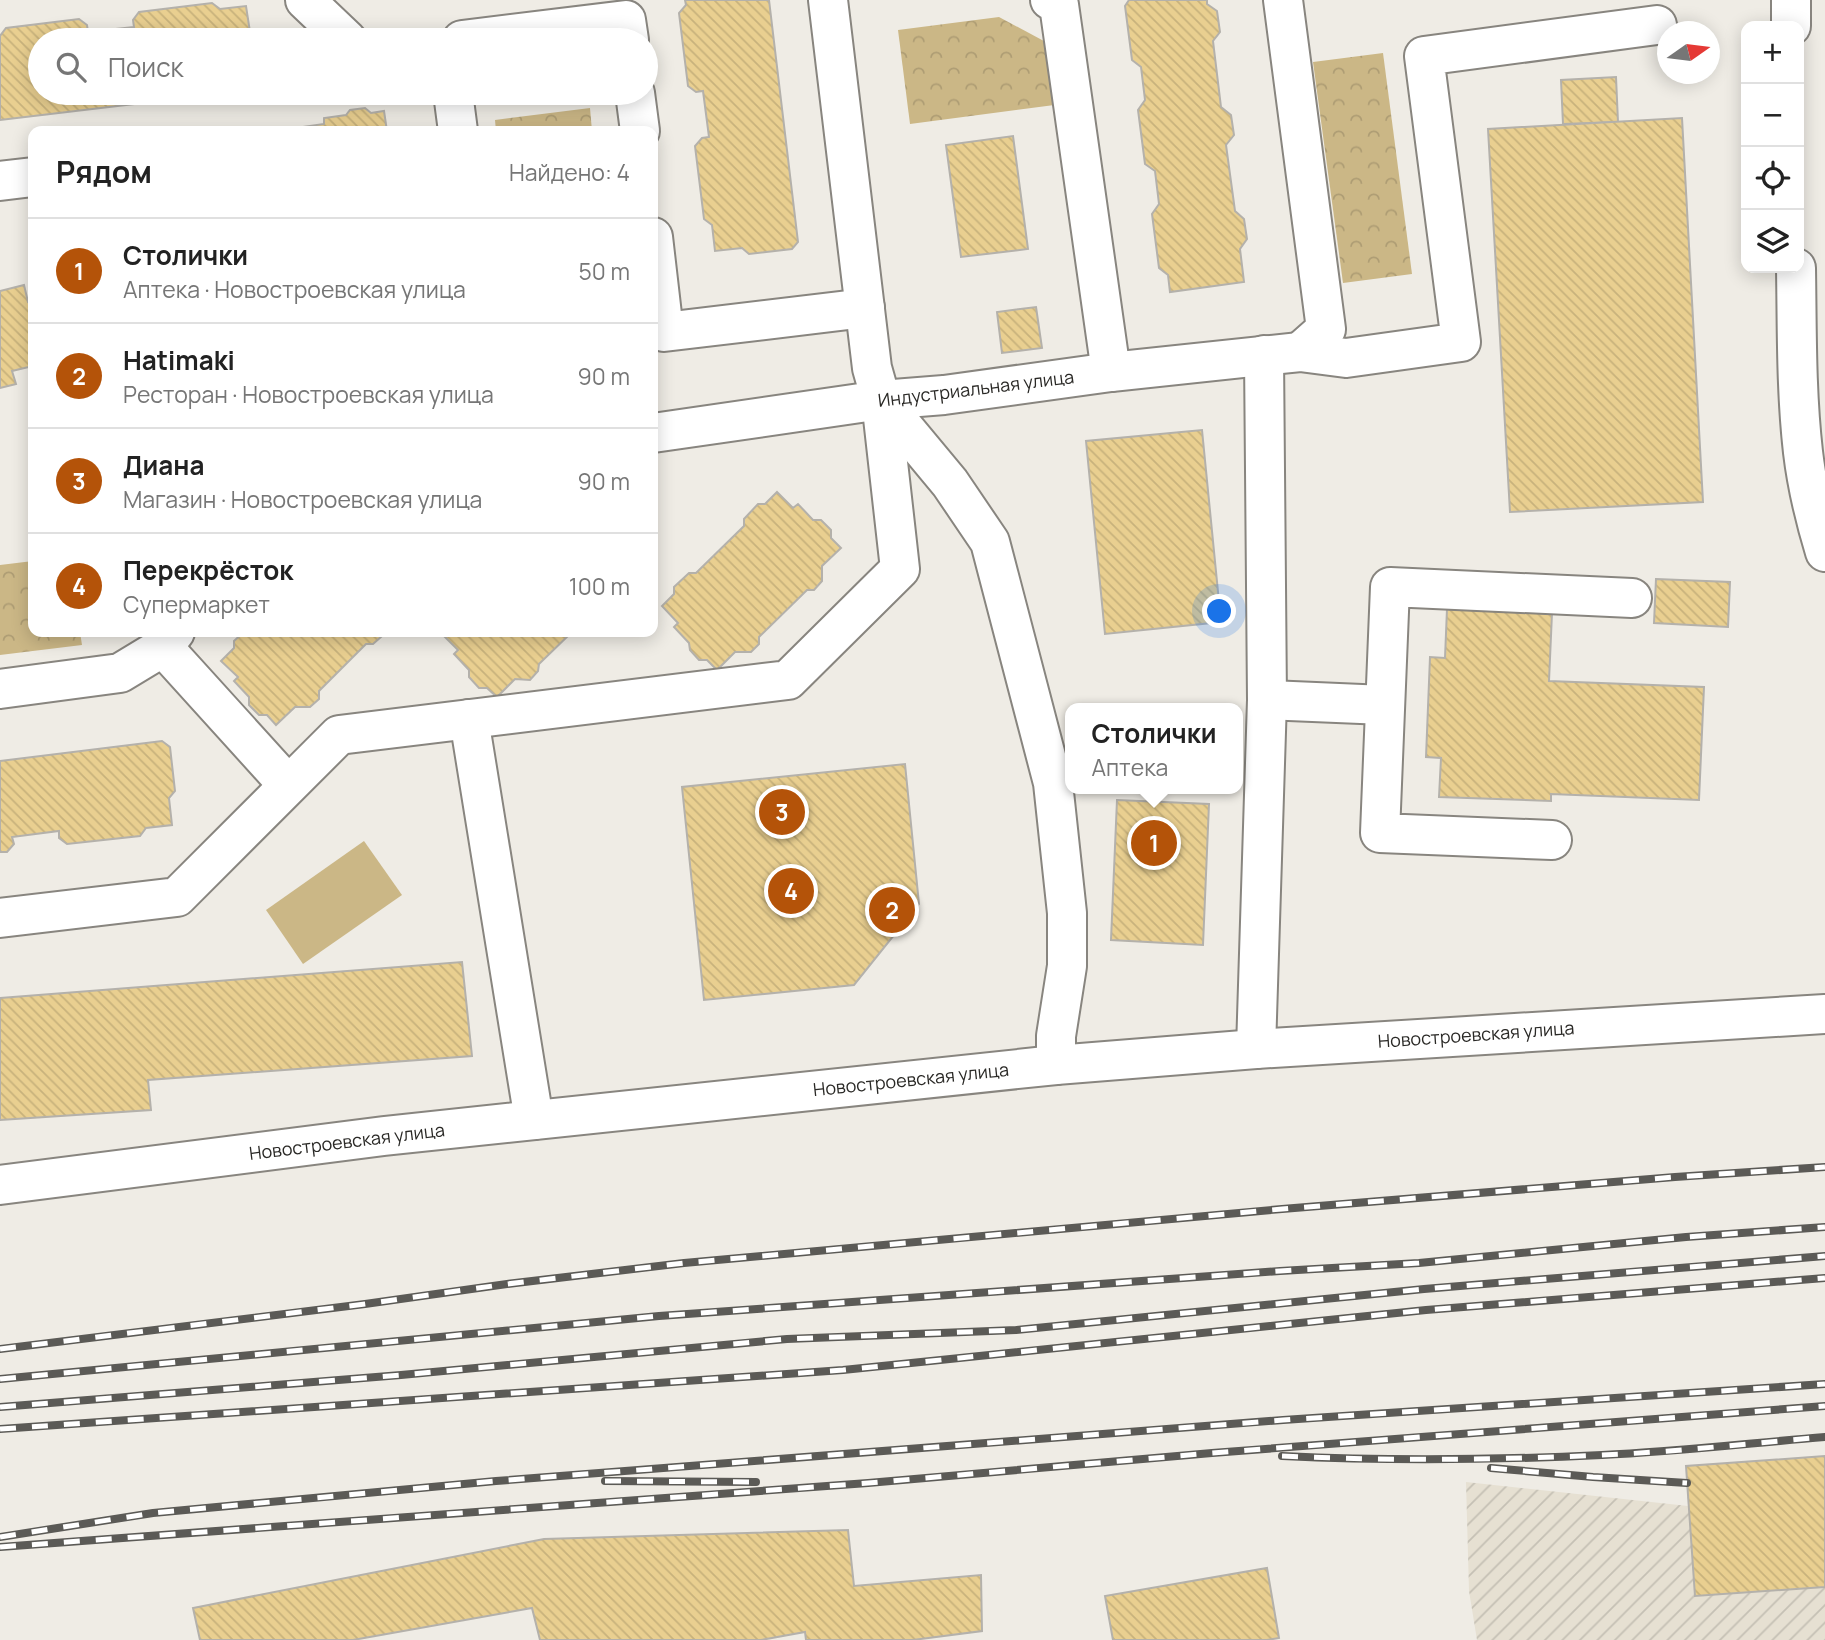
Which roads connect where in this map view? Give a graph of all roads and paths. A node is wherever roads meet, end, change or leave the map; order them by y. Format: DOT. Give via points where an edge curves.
graph roads {
  1 [pos="305,0"];
  2 [pos="828,0"];
  3 [pos="1050,0"];
  4 [pos="1283,0"];
  5 [pos="1791,0"];
  6 [pos="1791,21"];
  7 [pos="1657,25"];
  8 [pos="334,28"];
  9 [pos="560,28"];
  10 [pos="627,28"];
  11 [pos="455,105"];
  12 [pos="637,105"];
  13 [pos="457,126"];
  14 [pos="639,126"];
  15 [pos="28,178"];
  16 [pos="0,181"];
  17 [pos="1796,273"];
  18 [pos="658,280"];
  19 [pos="865,308"];
  20 [pos="1282,354"];
  21 [pos="1111,372"];
  22 [pos="881,400"];
  23 [pos="658,432"];
  24 [pos="1825,552"];
  25 [pos="1632,598"];
  26 [pos="169,640"];
  27 [pos="0,689"];
  28 [pos="1267,700"];
  29 [pos="1385,705"];
  30 [pos="469,719"];
  31 [pos="1061,783"];
  32 [pos="288,785"];
  33 [pos="1552,840"];
  34 [pos="0,918"];
  35 [pos="1825,1014"];
  36 [pos="1256,1049"];
  37 [pos="1056,1065"];
  38 [pos="534,1120"];
  39 [pos="0,1185"];
  1 -- 8 [label="street"];
  2 -- 19 [label="street"];
  3 -- 21 [label="street" via="1059,5"];
  4 -- 20 [label="street" via="1326,329"];
  5 -- 6 [label="street"];
  7 -- 20 [label="street, Индустриальная улица" via="1424,56 1461,342 1346,358"];
  9 -- 10 [label="street" via="626,20"];
  11 -- 13 [label="street"];
  12 -- 14 [label="street"];
  15 -- 16 [label="street"];
  17 -- 24 [label="street" via="1803,453"];
  18 -- 19 [label="street" via="664,332"];
  19 -- 22 [label="street"];
  20 -- 21 [label="street, Индустриальная улица"];
  20 -- 28 [label="street"];
  21 -- 22 [label="street, Индустриальная улица"];
  22 -- 23 [label="street, Индустриальная улица"];
  22 -- 30 [label="street" via="900,569 788,680"];
  22 -- 31 [label="street" via="950,483 990,542"];
  25 -- 29 [label="street" via="1390,587"];
  26 -- 27 [label="street" via="120,673"];
  26 -- 32 [label="street"];
  28 -- 29 [label="street"];
  28 -- 36 [label="street"];
  29 -- 33 [label="street" via="1380,833"];
  30 -- 32 [label="street" via="339,735"];
  30 -- 38 [label="street"];
  31 -- 37 [label="street" via="1067,966"];
  32 -- 34 [label="street" via="177,897"];
  35 -- 36 [label="street, Новостроевская улица"];
  36 -- 37 [label="street, Новостроевская улица"];
  37 -- 38 [label="street, Новостроевская улица"];
  38 -- 39 [label="street, Новостроевская улица"];
}
